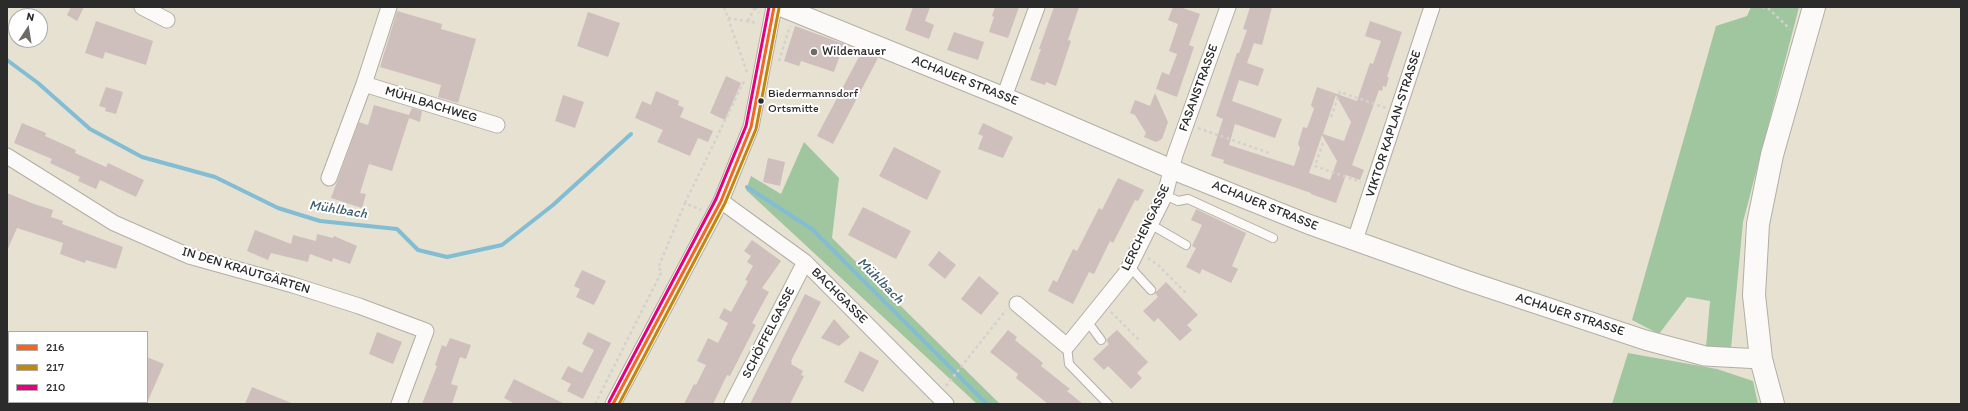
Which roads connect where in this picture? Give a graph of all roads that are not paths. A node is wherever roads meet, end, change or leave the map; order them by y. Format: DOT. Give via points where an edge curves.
graph roads {
  1 [pos="142,7"];
  2 [pos="389,7"];
  3 [pos="774,7"];
  4 [pos="782,7"];
  5 [pos="1037,7"];
  6 [pos="1228,7"];
  7 [pos="1432,7"];
  8 [pos="1814,7"];
  9 [pos="167,20"];
  10 [pos="364,84"];
  11 [pos="1004,97"];
  12 [pos="497,125"];
  13 [pos="7,156"];
  14 [pos="1171,169"];
  15 [pos="330,178"];
  16 [pos="1165,195"];
  17 [pos="721,201"];
  18 [pos="1150,224"];
  19 [pos="1273,238"];
  20 [pos="1355,240"];
  21 [pos="1186,245"];
  22 [pos="805,262"];
  23 [pos="1129,266"];
  24 [pos="1151,290"];
  25 [pos="1017,304"];
  26 [pos="1087,321"];
  27 [pos="1101,340"];
  28 [pos="1067,346"];
  29 [pos="1761,359"];
  30 [pos="939,401"];
  31 [pos="400,404"];
  32 [pos="613,404"];
  33 [pos="732,404"];
  34 [pos="1108,404"];
  35 [pos="1773,404"];
  1 -- 9 [label="street"];
  2 -- 10 [label="street"];
  3 -- 17 [label="street" via="751,127"];
  4 -- 11 [label="street, ACHAUER STRASSE"];
  5 -- 11 [label="street"];
  6 -- 14 [label="street, FASANSTRASSE"];
  7 -- 20 [label="street, VIKTOR KAPLAN-STRASSE"];
  8 -- 29 [label="main road" via="1772,155 1758,224 1754,295"];
  10 -- 12 [label="street, MÜHLBACHWEG"];
  10 -- 15 [label="street"];
  11 -- 14 [label="street, ACHAUER STRASSE"];
  13 -- 31 [label="street, IN DEN KRAUTGÄRTEN" via="114,223 189,256 293,285 426,331"];
  14 -- 16 [label="street, LERCHENGASSE"];
  14 -- 20 [label="street, ACHAUER STRASSE"];
  16 -- 18 [label="street, LERCHENGASSE"];
  16 -- 19 [label="lane" via="1178,201 1188,199"];
  17 -- 22 [label="street, BACHGASSE"];
  17 -- 32 [label="street"];
  18 -- 21 [label="lane"];
  18 -- 23 [label="street, LERCHENGASSE"];
  20 -- 29 [label="street, ACHAUER STRASSE" via="1645,340 1705,356"];
  22 -- 30 [label="street, BACHGASSE"];
  22 -- 33 [label="street, SCHÖFFELGASSE"];
  23 -- 24 [label="lane"];
  23 -- 26 [label="street, LERCHENGASSE"];
  25 -- 28 [label="street"];
  26 -- 27 [label="lane"];
  26 -- 28 [label="street, LERCHENGASSE"];
  28 -- 34 [label="lane" via="1069,364"];
  29 -- 35 [label="main road"];
}
